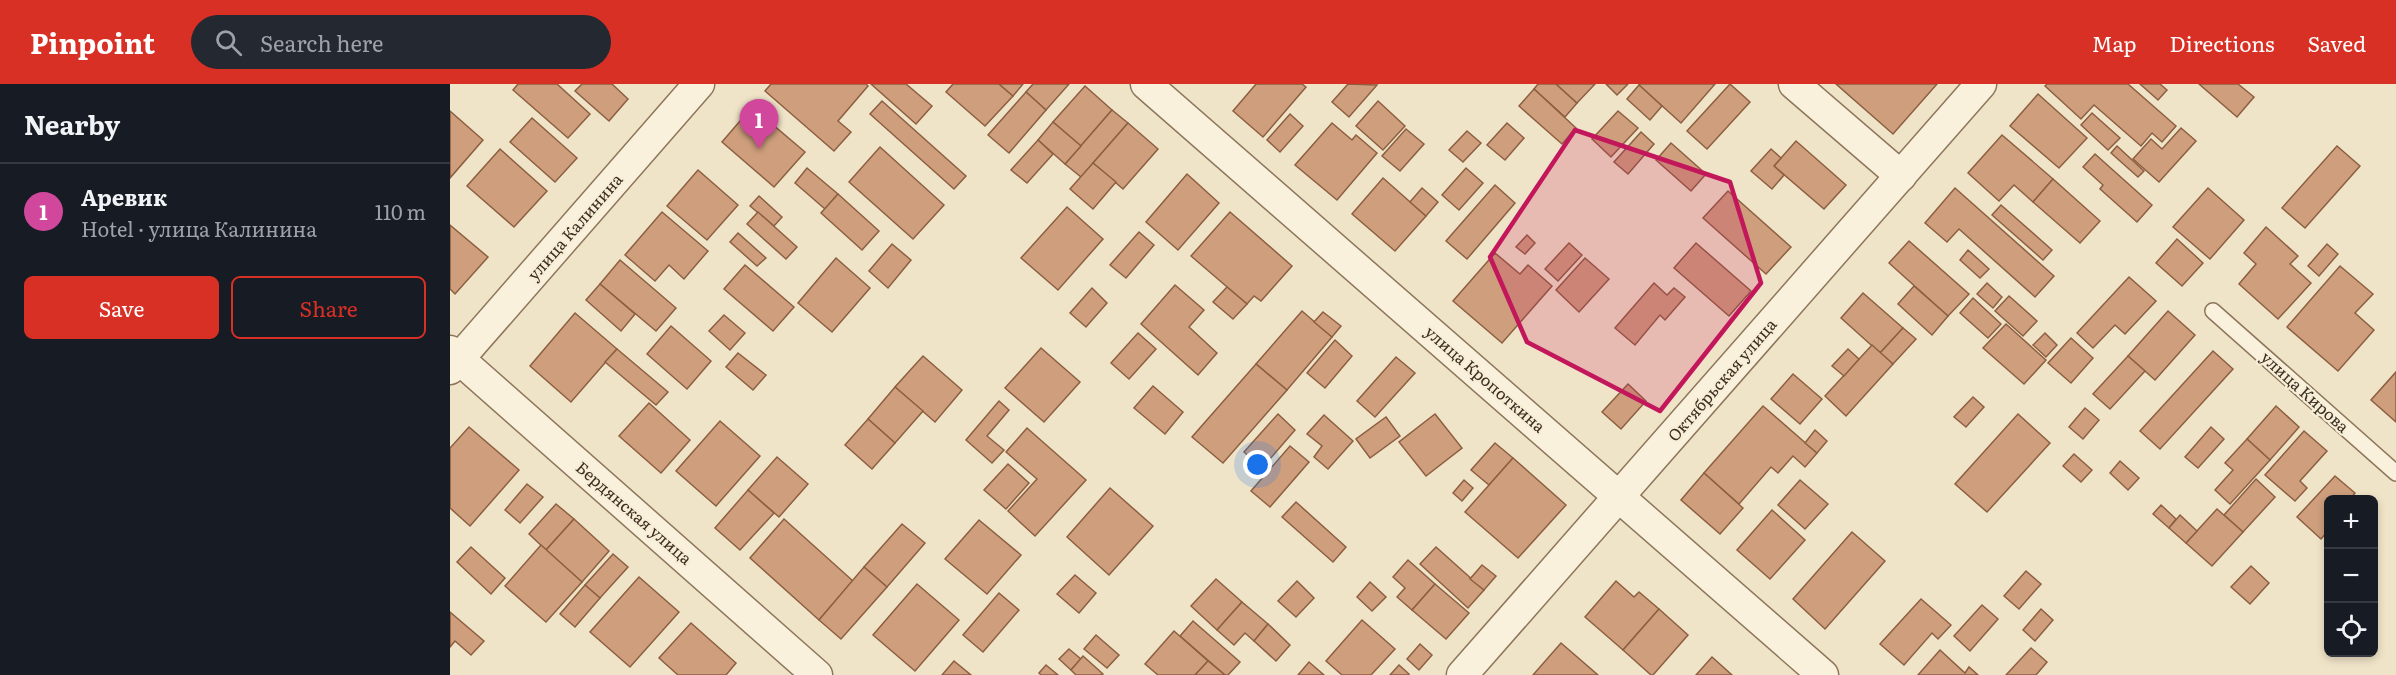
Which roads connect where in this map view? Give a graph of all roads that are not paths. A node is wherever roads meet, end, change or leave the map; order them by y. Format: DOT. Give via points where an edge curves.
graph roads {
  1 [pos="699,84"];
  2 [pos="1146,84"];
  3 [pos="1794,84"];
  4 [pos="1981,84"];
  5 [pos="1901,176"];
  6 [pos="2213,311"];
  7 [pos="453,360"];
  8 [pos="2396,473"];
  9 [pos="1619,497"];
  10 [pos="817,675"];
  11 [pos="1462,675"];
  12 [pos="1823,675"];
  1 -- 7 [label="street, улица Калинина"];
  2 -- 9 [label="street, улица Кропоткина"];
  3 -- 5 [label="street"];
  4 -- 5 [label="street, Октябрьская улица"];
  5 -- 9 [label="street, Октябрьская улица"];
  6 -- 8 [label="lane, улица Кирова"];
  7 -- 10 [label="street, Бердянская улица"];
  9 -- 11 [label="street, Октябрьская улица"];
  9 -- 12 [label="street, улица Кропоткина"];
}
